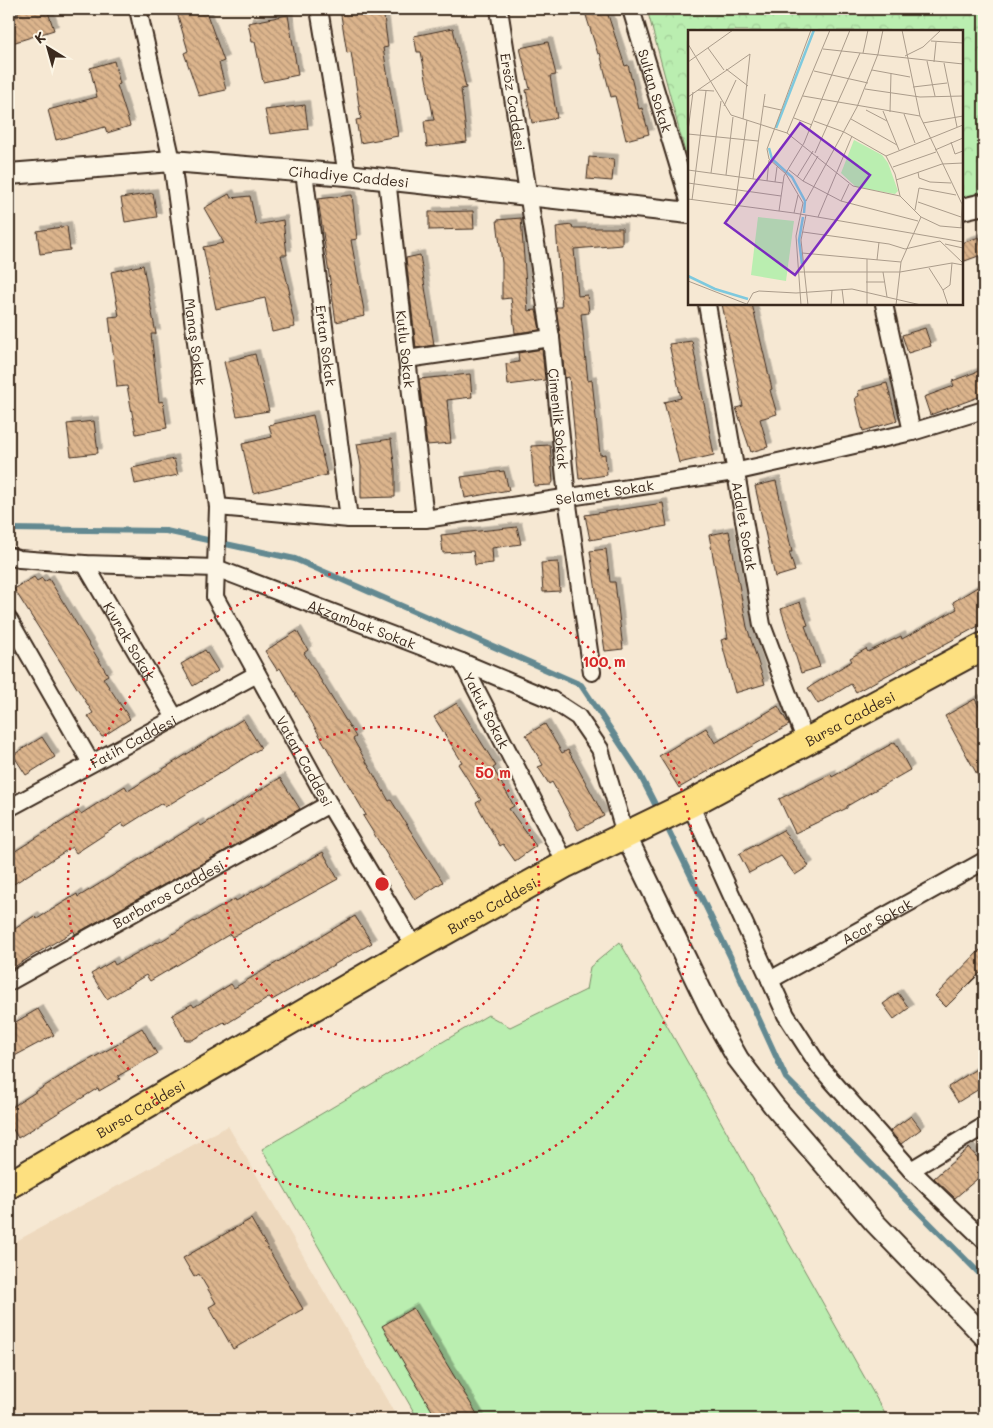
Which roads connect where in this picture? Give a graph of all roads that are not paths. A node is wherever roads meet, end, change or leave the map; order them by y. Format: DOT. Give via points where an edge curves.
graph roads {
  1 [pos="138,9"];
  2 [pos="319,9"];
  3 [pos="498,9"];
  4 [pos="631,9"];
  5 [pos="172,161"];
  6 [pos="304,172"];
  7 [pos="9,174"];
  8 [pos="347,175"];
  9 [pos="387,180"];
  10 [pos="529,194"];
  11 [pos="688,198"];
  12 [pos="984,204"];
  13 [pos="963,209"];
  14 [pos="688,213"];
  15 [pos="708,305"];
  16 [pos="884,305"];
  17 [pos="551,338"];
  18 [pos="407,359"];
  19 [pos="984,410"];
  20 [pos="912,432"];
  21 [pos="734,472"];
  22 [pos="567,498"];
  23 [pos="218,515"];
  24 [pos="348,519"];
  25 [pos="424,520"];
  26 [pos="9,556"];
  27 [pos="85,564"];
  28 [pos="216,568"];
  29 [pos="9,620"];
  30 [pos="984,646"];
  31 [pos="462,662"];
  32 [pos="592,672"];
  33 [pos="257,674"];
  34 [pos="175,718"];
  35 [pos="806,742"];
  36 [pos="91,763"];
  37 [pos="329,804"];
  38 [pos="684,806"];
  39 [pos="9,808"];
  40 [pos="635,829"];
  41 [pos="984,861"];
  42 [pos="566,864"];
  43 [pos="415,948"];
  44 [pos="770,980"];
  45 [pos="9,982"];
  46 [pos="984,1126"];
  47 [pos="911,1170"];
  48 [pos="9,1185"];
  49 [pos="984,1240"];
  50 [pos="984,1336"];
  1 -- 5 [label="street, Manaş Sokak"];
  2 -- 8 [label="street"];
  3 -- 10 [label="street, Ersöz Caddesi"];
  4 -- 11 [label="street, Sultan Sokak"];
  5 -- 6 [label="street, Cihadiye Caddesi"];
  5 -- 7 [label="street, Cihadiye Caddesi"];
  5 -- 23 [label="street, Manaş Sokak"];
  6 -- 8 [label="street, Cihadiye Caddesi"];
  6 -- 24 [label="street, Ertan Sokak"];
  8 -- 9 [label="street, Cihadiye Caddesi"];
  9 -- 10 [label="street, Cihadiye Caddesi"];
  9 -- 18 [label="street, Kutlu Sokak"];
  10 -- 14 [label="street, Cihadiye Caddesi"];
  10 -- 17 [label="street, Çimenlik Sokak"];
  12 -- 13 [label="street"];
  15 -- 21 [label="street, Adalet Sokak"];
  16 -- 20 [label="street"];
  17 -- 18 [label="street"];
  17 -- 22 [label="street, Çimenlik Sokak"];
  18 -- 25 [label="street, Kutlu Sokak"];
  19 -- 20 [label="street, Selamet Sokak"];
  20 -- 21 [label="street, Selamet Sokak"];
  21 -- 22 [label="street, Selamet Sokak"];
  21 -- 35 [label="street, Adalet Sokak" via="762,625"];
  22 -- 25 [label="street, Selamet Sokak"];
  22 -- 32 [label="street, Çimenlik Sokak"];
  23 -- 24 [label="street, Selamet Sokak"];
  23 -- 28 [label="street, Manaş Sokak"];
  24 -- 25 [label="street, Selamet Sokak"];
  26 -- 27 [label="street, Akzambak Sokak"];
  27 -- 28 [label="street, Akzambak Sokak"];
  27 -- 34 [label="street, Kıvrak Sokak"];
  28 -- 31 [label="street, Akzambak Sokak"];
  28 -- 33 [label="street, Vatan Caddesi" via="216,598"];
  29 -- 36 [label="street"];
  30 -- 35 [label="main road, Bursa Caddesi"];
  31 -- 40 [label="street, Akzambak Sokak" via="552,700 578,717 600,749"];
  31 -- 42 [label="street, Yakut Sokak"];
  33 -- 34 [label="street, Fatih Caddesi"];
  33 -- 37 [label="street, Vatan Caddesi"];
  34 -- 36 [label="street, Fatih Caddesi"];
  35 -- 38 [label="main road, Bursa Caddesi"];
  36 -- 39 [label="street, Fatih Caddesi"];
  37 -- 43 [label="street, Vatan Caddesi"];
  37 -- 45 [label="street, Barbaros Caddesi"];
  38 -- 40 [label="main road, Bursa Caddesi"];
  38 -- 44 [label="street"];
  40 -- 42 [label="main road, Bursa Caddesi"];
  40 -- 50 [label="street" via="712,1013 738,1059 774,1106 875,1222"];
  41 -- 44 [label="street, Acar Sokak"];
  42 -- 43 [label="main road, Bursa Caddesi"];
  43 -- 48 [label="main road, Bursa Caddesi"];
  44 -- 47 [label="street" via="786,1015 819,1066"];
  46 -- 47 [label="street"];
  47 -- 49 [label="street"];
}
